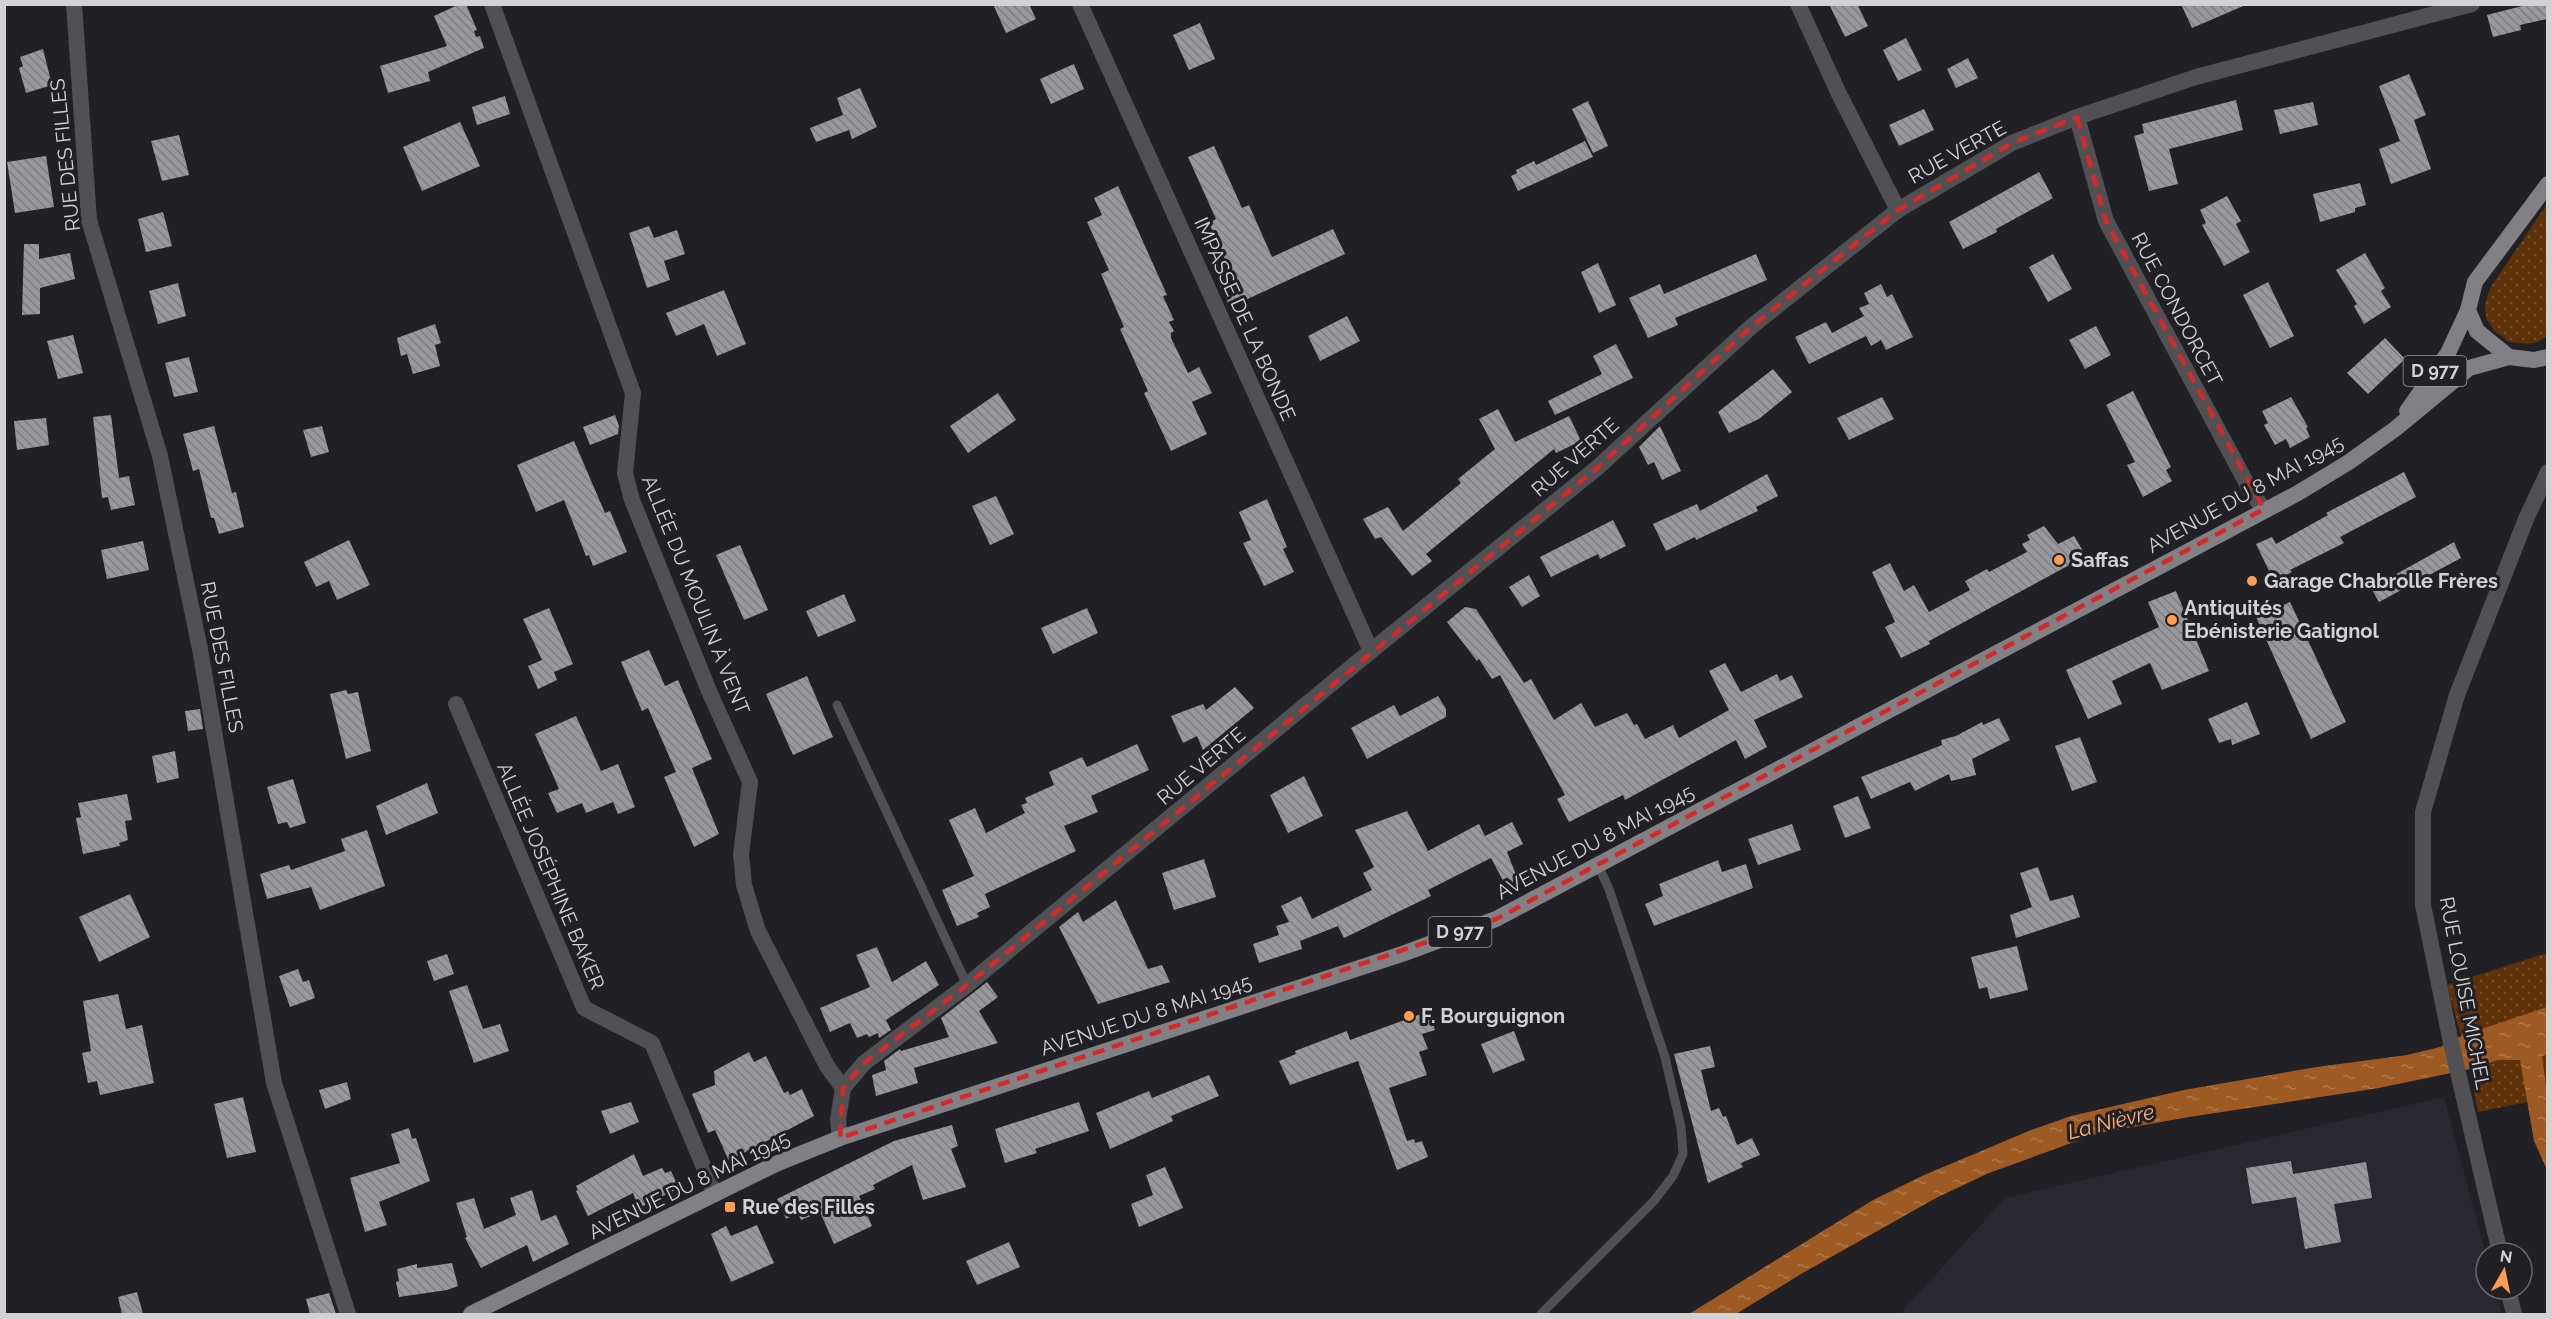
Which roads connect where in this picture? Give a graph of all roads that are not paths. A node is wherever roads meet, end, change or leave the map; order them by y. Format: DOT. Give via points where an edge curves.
graph roads {
  1 [pos="74,4"];
  2 [pos="492,4"];
  3 [pos="1080,4"];
  4 [pos="1798,4"];
  5 [pos="2472,4"];
  6 [pos="2077,117"];
  7 [pos="2547,184"];
  8 [pos="1898,210"];
  9 [pos="2468,310"];
  10 [pos="2509,357"];
  11 [pos="2547,357"];
  12 [pos="2395,429"];
  13 [pos="2547,472"];
  14 [pos="2264,509"];
  15 [pos="1371,651"];
  16 [pos="456,704"];
  17 [pos="837,705"];
  18 [pos="1598,865"];
  19 [pos="967,985"];
  20 [pos="843,1088"];
  21 [pos="840,1138"];
  22 [pos="715,1194"];
  23 [pos="2497,1241"];
  24 [pos="348,1314"];
  25 [pos="471,1314"];
  26 [pos="1541,1314"];
  1 -- 24 [label="street, RUE DES FILLES" via="89,220 160,456 200,649 274,1083"];
  2 -- 20 [label="street, ALLÉE DU MOULIN À VENT" via="633,393 625,473 632,500 750,782 741,854 744,885 758,931 826,1066"];
  3 -- 15 [label="street, IMPASSE DE LA BONDE"];
  4 -- 8 [label="street"];
  5 -- 6 [label="street, RUE VERTE" via="2196,77"];
  6 -- 8 [label="street, RUE VERTE" via="2012,143"];
  6 -- 14 [label="street, RUE CONDORCET" via="2106,220"];
  7 -- 9 [label="main road, AVENUE DU 8 MAI 1945" via="2475,282"];
  8 -- 15 [label="street, RUE VERTE" via="1752,326 1597,468"];
  9 -- 10 [label="main road" via="2477,331"];
  9 -- 12 [label="main road, AVENUE DU 8 MAI 1945 / D 977" via="2448,353"];
  10 -- 11 [label="main road, AVENUE DU 8 MAI 1945"];
  10 -- 12 [label="main road, AVENUE DU 8 MAI 1945 / D 977" via="2469,368"];
  12 -- 14 [label="main road, AVENUE DU 8 MAI 1945 / D 977" via="2349,462"];
  13 -- 23 [label="street, RUE LOUISE MICHEL" via="2457,695 2423,812 2423,905"];
  14 -- 18 [label="main road, AVENUE DU 8 MAI 1945 / D 977"];
  15 -- 19 [label="street, RUE VERTE"];
  16 -- 22 [label="street, ALLÉE JOSÉPHINE BAKER" via="584,1008 652,1043"];
  17 -- 19 [label="lane"];
  18 -- 21 [label="main road, AVENUE DU 8 MAI 1945 / D 977" via="1496,919 1405,953"];
  18 -- 26 [label="lane" via="1665,1057 1683,1154 1673,1176 1653,1202"];
  19 -- 20 [label="street, RUE VERTE" via="864,1063"];
  20 -- 21 [label="street" via="838,1120"];
  21 -- 22 [label="main road, AVENUE DU 8 MAI 1945 / D 977"];
  22 -- 25 [label="main road, AVENUE DU 8 MAI 1945 / D 977"];
}
